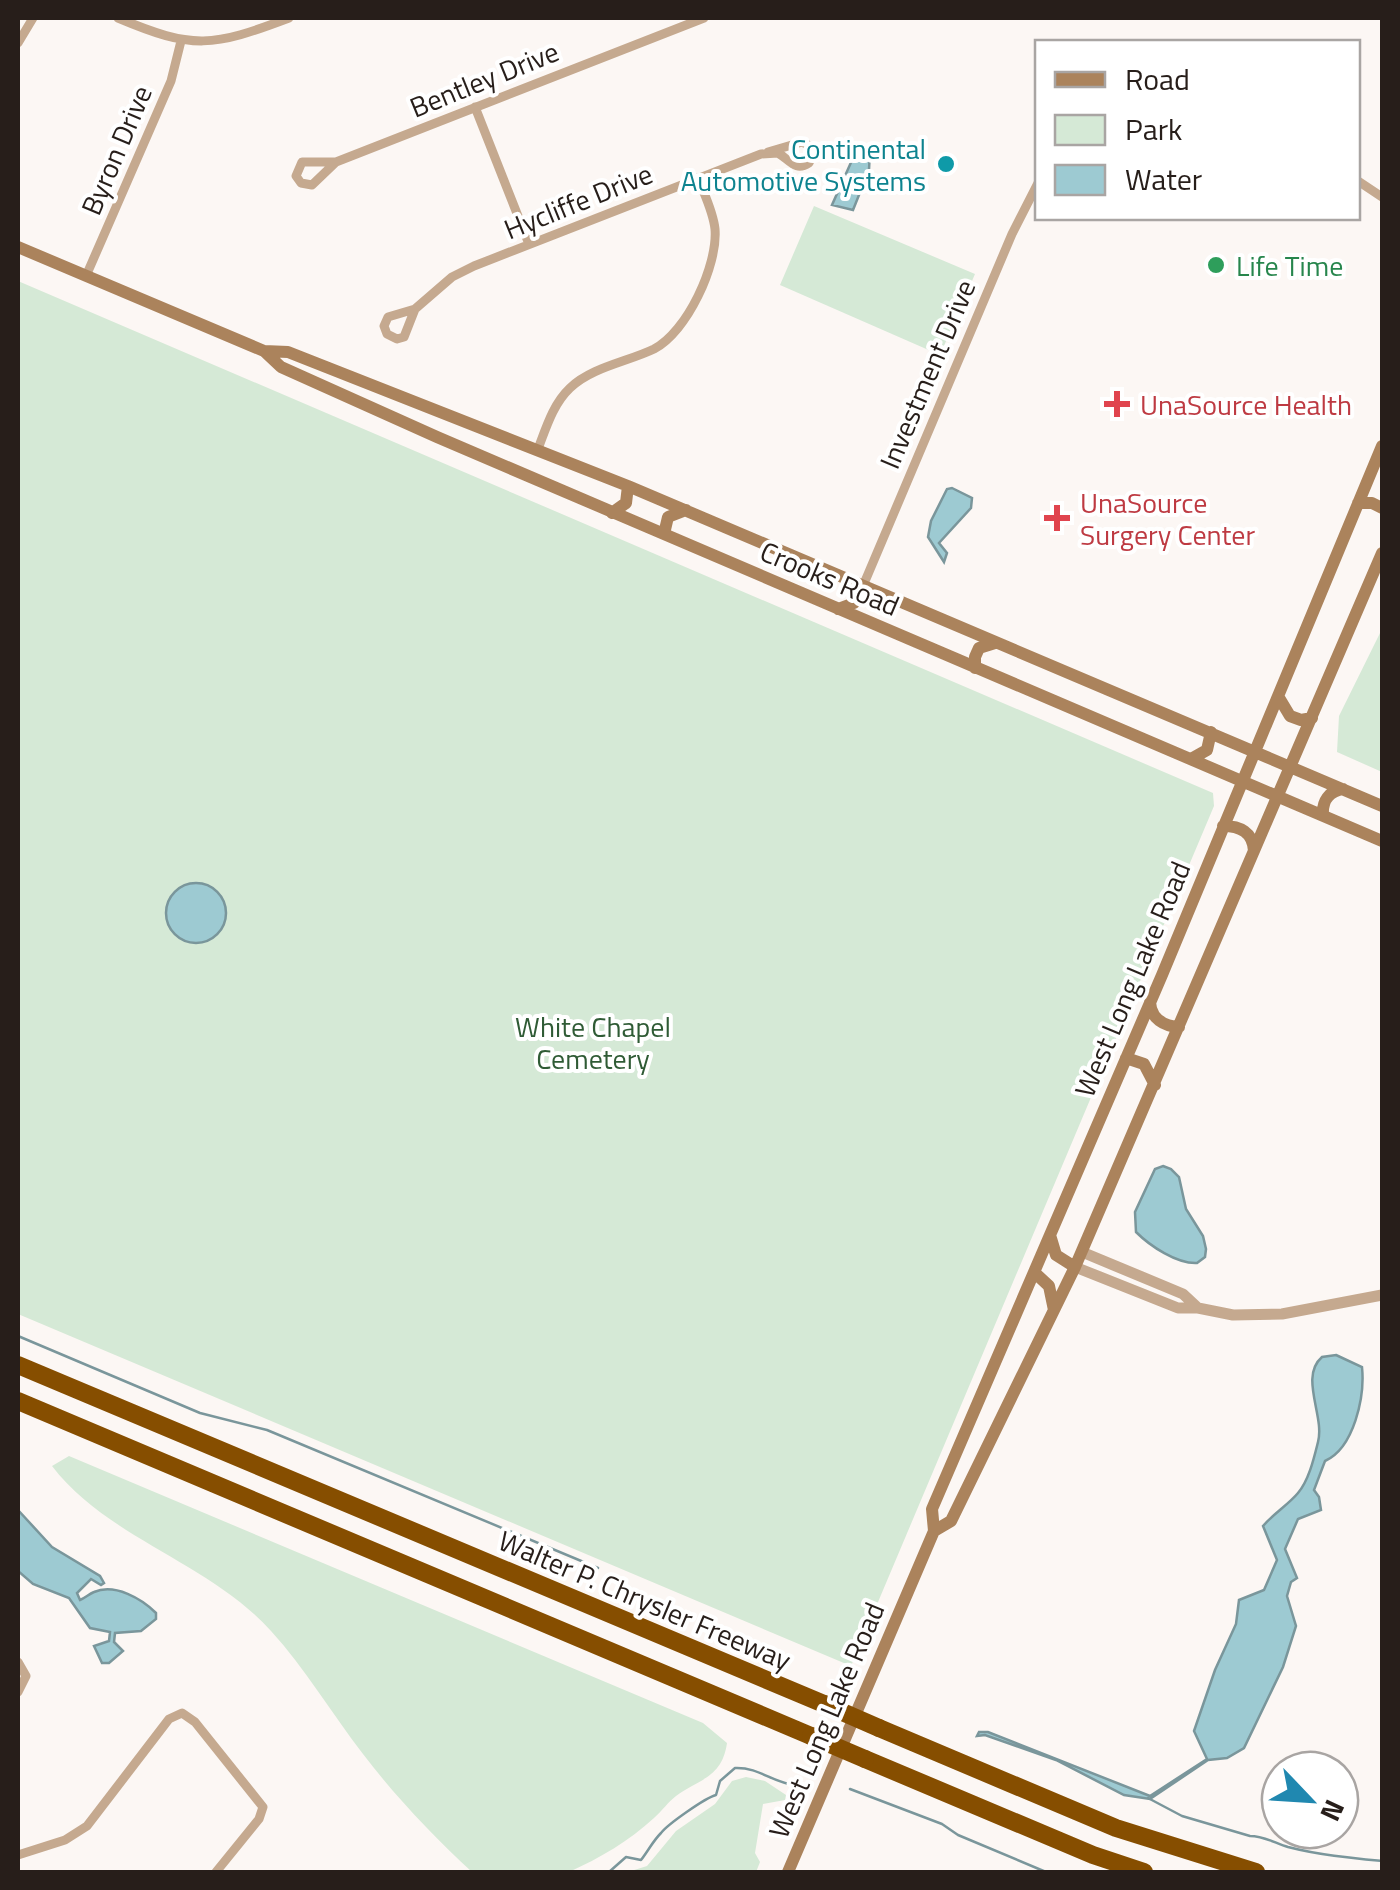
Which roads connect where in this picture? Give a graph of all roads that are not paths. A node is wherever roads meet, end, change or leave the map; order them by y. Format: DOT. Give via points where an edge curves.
graph roads {
  1 [pos="33,18"];
  2 [pos="118,18"];
  3 [pos="289,18"];
  4 [pos="704,18"];
  5 [pos="182,41"];
  6 [pos="18,43"];
  7 [pos="475,107"];
  8 [pos="768,152"];
  9 [pos="336,162"];
  10 [pos="698,178"];
  11 [pos="1360,183"];
  12 [pos="1035,189"];
  13 [pos="1382,197"];
  14 [pos="529,244"];
  15 [pos="18,246"];
  16 [pos="86,276"];
  17 [pos="416,309"];
  18 [pos="264,351"];
  19 [pos="454,418"];
  20 [pos="437,437"];
  21 [pos="1382,446"];
  22 [pos="538,450"];
  23 [pos="628,486"];
  24 [pos="1358,503"];
  25 [pos="1382,508"];
  26 [pos="686,510"];
  27 [pos="612,512"];
  28 [pos="664,534"];
  29 [pos="1382,554"];
  30 [pos="864,586"];
  31 [pos="838,610"];
  32 [pos="998,643"];
  33 [pos="975,668"];
  34 [pos="1278,696"];
  35 [pos="1312,718"];
  36 [pos="1212,732"];
  37 [pos="1255,751"];
  38 [pos="1191,759"];
  39 [pos="1291,766"];
  40 [pos="1242,780"];
  41 [pos="1343,789"];
  42 [pos="1278,796"];
  43 [pos="1382,806"];
  44 [pos="1324,815"];
  45 [pos="1223,826"];
  46 [pos="1382,840"];
  47 [pos="1254,853"];
  48 [pos="1150,1002"];
  49 [pos="1180,1027"];
  50 [pos="1126,1058"];
  51 [pos="1154,1085"];
  52 [pos="1050,1236"];
  53 [pos="1082,1252"];
  54 [pos="1075,1268"];
  55 [pos="1034,1272"];
  56 [pos="1382,1295"];
  57 [pos="1198,1308"];
  58 [pos="1054,1312"];
  59 [pos="18,1365"];
  60 [pos="18,1401"];
  61 [pos="978,1402"];
  62 [pos="1000,1421"];
  63 [pos="934,1532"];
  64 [pos="18,1662"];
  65 [pos="18,1692"];
  66 [pos="18,1855"];
  67 [pos="216,1872"];
  68 [pos="788,1872"];
  69 [pos="1144,1872"];
  70 [pos="1256,1872"];
  1 -- 6 [label="street"];
  2 -- 5 [label="street"];
  3 -- 5 [label="street" via="232,39"];
  4 -- 7 [label="street, Bentley Drive"];
  5 -- 16 [label="street, Byron Drive"];
  7 -- 9 [label="street, Bentley Drive"];
  7 -- 14 [label="street"];
  8 -- 8 [label="street, Hycliffe Drive" via="802,142 813,154 810,163 797,167"];
  8 -- 10 [label="street, Hycliffe Drive"];
  10 -- 14 [label="street, Hycliffe Drive"];
  10 -- 22 [label="street" via="714,224 714,249 684,322 652,350 572,386"];
  11 -- 13 [label="street"];
  12 -- 30 [label="street, Investment Drive"];
  14 -- 17 [label="street, Hycliffe Drive" via="452,277"];
  15 -- 16 [label="main road, Crooks Road"];
  16 -- 18 [label="main road, Crooks Road"];
  18 -- 19 [label="main road, Crooks Road" via="288,352"];
  18 -- 20 [label="main road, Crooks Road" via="281,367"];
  19 -- 20 [label="main road" via="439,425"];
  19 -- 22 [label="main road, Crooks Road"];
  20 -- 27 [label="main road, Crooks Road"];
  21 -- 24 [label="main road, West Long Lake Road"];
  22 -- 23 [label="main road, Crooks Road"];
  23 -- 26 [label="main road, Crooks Road"];
  23 -- 27 [label="main road" via="626,502"];
  24 -- 25 [label="main road"];
  24 -- 34 [label="main road, West Long Lake Road"];
  26 -- 28 [label="main road" via="668,517"];
  26 -- 30 [label="main road, Crooks Road"];
  27 -- 28 [label="main road, Crooks Road"];
  28 -- 31 [label="main road, Crooks Road"];
  29 -- 35 [label="main road, West Long Lake Road"];
  30 -- 31 [label="main road" via="854,603"];
  30 -- 32 [label="main road, Crooks Road"];
  31 -- 33 [label="main road, Crooks Road"];
  32 -- 33 [label="main road" via="979,648"];
  32 -- 36 [label="main road, Crooks Road"];
  33 -- 38 [label="main road, Crooks Road"];
  34 -- 35 [label="main road" via="1290,716"];
  34 -- 37 [label="main road, West Long Lake Road"];
  35 -- 39 [label="main road, West Long Lake Road"];
  36 -- 37 [label="main road, Crooks Road"];
  36 -- 38 [label="main road" via="1207,750"];
  37 -- 39 [label="main road, Crooks Road"];
  37 -- 40 [label="main road, West Long Lake Road"];
  38 -- 40 [label="main road, Crooks Road"];
  39 -- 41 [label="main road, Crooks Road"];
  39 -- 42 [label="main road, West Long Lake Road"];
  40 -- 42 [label="main road, Crooks Road"];
  40 -- 45 [label="main road, West Long Lake Road"];
  41 -- 43 [label="main road, Crooks Road"];
  41 -- 44 [label="main road" via="1328,796"];
  42 -- 44 [label="main road, Crooks Road"];
  42 -- 47 [label="main road, West Long Lake Road"];
  44 -- 46 [label="main road, Crooks Road"];
  45 -- 47 [label="main road" via="1246,832"];
  45 -- 48 [label="main road, West Long Lake Road"];
  47 -- 49 [label="main road, West Long Lake Road"];
  48 -- 49 [label="main road" via="1160,1022"];
  48 -- 50 [label="main road, West Long Lake Road"];
  49 -- 51 [label="main road, West Long Lake Road"];
  50 -- 51 [label="main road" via="1144,1064"];
  50 -- 52 [label="main road, West Long Lake Road"];
  51 -- 53 [label="main road, West Long Lake Road"];
  52 -- 54 [label="main road" via="1056,1255"];
  52 -- 55 [label="main road, West Long Lake Road"];
  53 -- 54 [label="main road, West Long Lake Road"];
  53 -- 57 [label="street" via="1183,1294"];
  54 -- 57 [label="street" via="1178,1308"];
  54 -- 58 [label="main road, West Long Lake Road"];
  55 -- 58 [label="main road" via="1052,1293"];
  55 -- 61 [label="main road, West Long Lake Road"];
  56 -- 57 [label="street" via="1263,1316"];
  58 -- 62 [label="main road, West Long Lake Road"];
  59 -- 70 [label="highway, Walter P. Chrysler Freeway, bridge" via="1116,1828"];
  60 -- 69 [label="highway, bridge"];
  61 -- 62 [label="main road" via="983,1414"];
  61 -- 63 [label="main road, West Long Lake Road" via="932,1509"];
  62 -- 63 [label="main road, West Long Lake Road" via="950,1521"];
  63 -- 68 [label="main road, West Long Lake Road"];
  64 -- 65 [label="street" via="25,1670"];
  66 -- 67 [label="street" via="87,1826 177,1713 190,1718 263,1807"];
}
